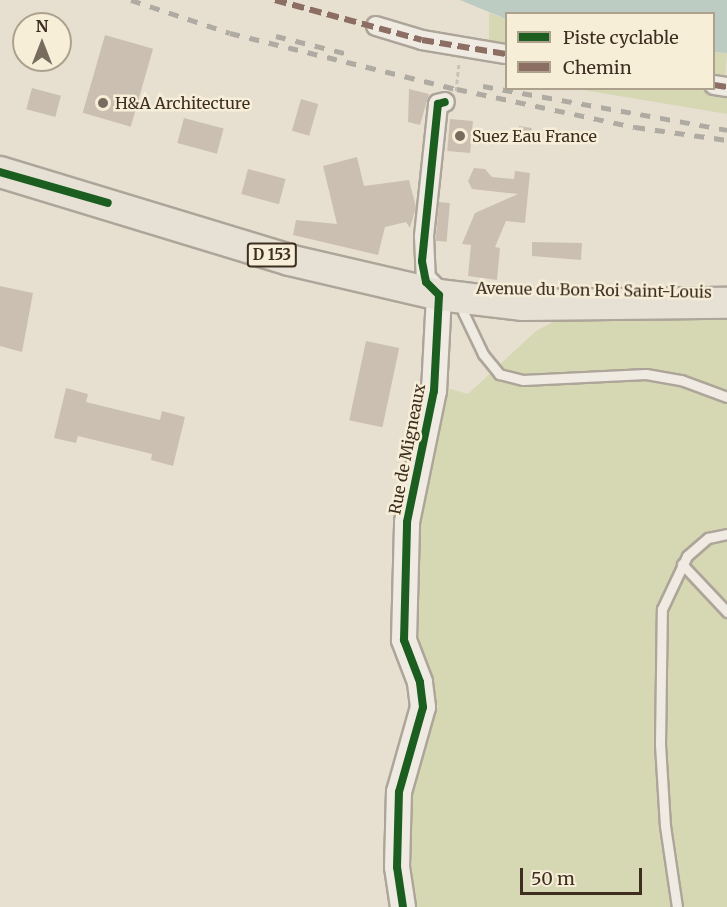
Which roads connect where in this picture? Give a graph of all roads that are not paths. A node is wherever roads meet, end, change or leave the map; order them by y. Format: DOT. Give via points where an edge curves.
graph roads {
  1 [pos="376,26"];
  2 [pos="505,54"];
  3 [pos="445,102"];
  4 [pos="0,172"];
  5 [pos="433,289"];
  6 [pos="727,291"];
  7 [pos="727,303"];
  8 [pos="464,312"];
  9 [pos="727,396"];
  10 [pos="727,534"];
  11 [pos="682,564"];
  12 [pos="727,612"];
  13 [pos="403,907"];
  14 [pos="677,907"];
  1 -- 2 [label="street"];
  3 -- 5 [label="street" via="438,104 422,261"];
  4 -- 5 [label="main road, D 153" via="290,260"];
  5 -- 6 [label="main road, Avenue du Bon Roi Saint-Louis / D 153"];
  5 -- 7 [label="main road, Avenue du Bon Roi Saint-Louis / D 153" via="523,305"];
  5 -- 13 [label="street, Rue de Migneaux" via="434,392 406,522 404,640 420,682 423,707 399,792 397,867"];
  8 -- 9 [label="lane" via="483,354 499,374 522,380 646,374 681,380"];
  10 -- 11 [label="lane" via="698,544"];
  11 -- 12 [label="lane"];
  11 -- 14 [label="lane" via="662,609 661,627 660,756 664,826"];
}
